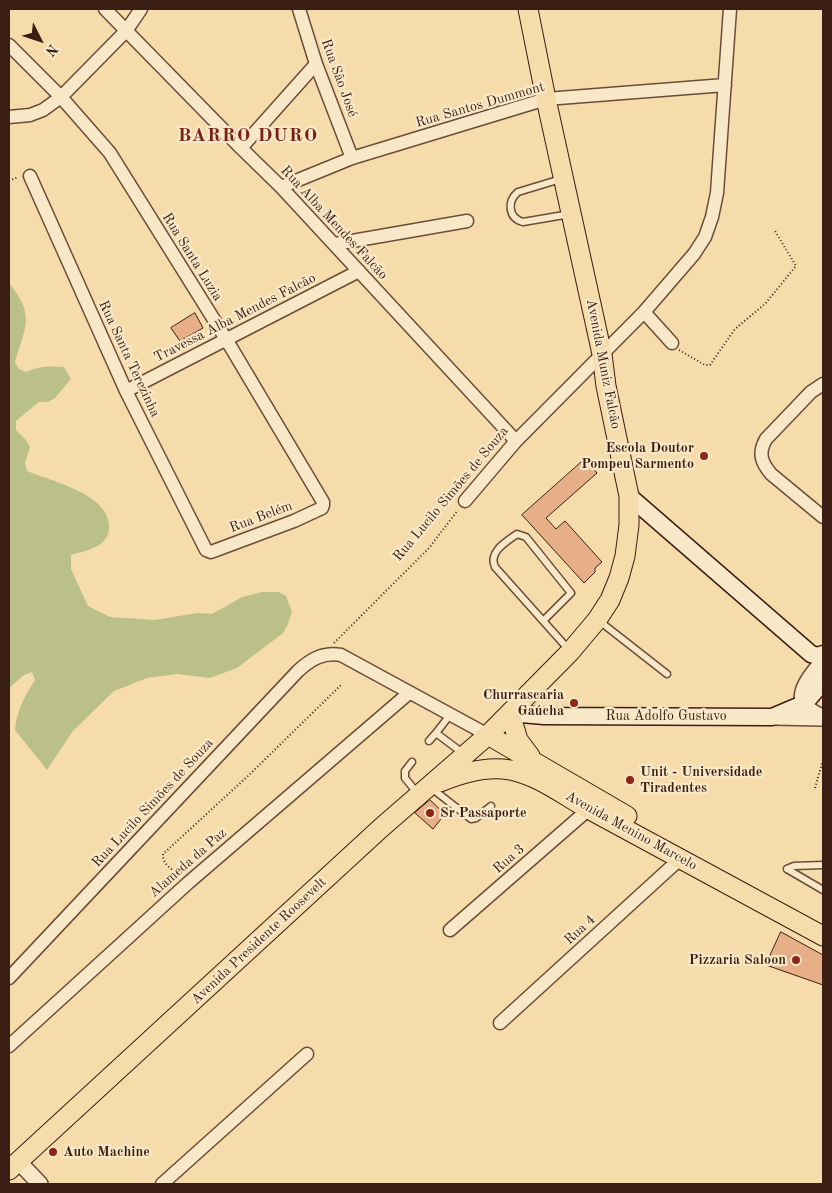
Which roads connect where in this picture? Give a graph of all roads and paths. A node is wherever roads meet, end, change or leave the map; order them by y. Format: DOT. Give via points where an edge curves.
graph roads {
  1 [pos="105,9"];
  2 [pos="141,9"];
  3 [pos="298,9"];
  4 [pos="528,9"];
  5 [pos="730,9"];
  6 [pos="126,31"];
  7 [pos="9,44"];
  8 [pos="316,64"];
  9 [pos="725,85"];
  10 [pos="61,97"];
  11 [pos="546,99"];
  12 [pos="9,117"];
  13 [pos="241,148"];
  14 [pos="352,158"];
  15 [pos="30,176"];
  16 [pos="564,179"];
  17 [pos="281,187"];
  18 [pos="571,214"];
  19 [pos="467,221"];
  20 [pos="775,232"];
  21 [pos="334,244"];
  22 [pos="359,271"];
  23 [pos="644,312"];
  24 [pos="226,339"];
  25 [pos="672,343"];
  26 [pos="602,354"];
  27 [pos="823,384"];
  28 [pos="126,391"];
  29 [pos="516,440"];
  30 [pos="629,496"];
  31 [pos="464,501"];
  32 [pos="323,505"];
  33 [pos="823,518"];
  34 [pos="207,551"];
  35 [pos="544,620"];
  36 [pos="597,620"];
  37 [pos="570,652"];
  38 [pos="324,654"];
  39 [pos="823,654"];
  40 [pos="823,661"];
  41 [pos="667,674"];
  42 [pos="823,682"];
  43 [pos="340,685"];
  44 [pos="410,693"];
  45 [pos="805,703"];
  46 [pos="510,713"];
  47 [pos="450,715"];
  48 [pos="772,717"];
  49 [pos="823,717"];
  50 [pos="436,733"];
  51 [pos="488,735"];
  52 [pos="429,742"];
  53 [pos="465,755"];
  54 [pos="823,760"];
  55 [pos="412,762"];
  56 [pos="540,766"];
  57 [pos="815,788"];
  58 [pos="424,791"];
  59 [pos="491,806"];
  60 [pos="589,809"];
  61 [pos="680,859"];
  62 [pos="823,865"];
  63 [pos="188,883"];
  64 [pos="813,884"];
  65 [pos="823,890"];
  66 [pos="823,896"];
  67 [pos="823,926"];
  68 [pos="450,930"];
  69 [pos="823,936"];
  70 [pos="9,978"];
  71 [pos="500,1023"];
  72 [pos="9,1046"];
  73 [pos="307,1054"];
  74 [pos="14,1166"];
  75 [pos="40,1184"];
  76 [pos="162,1184"];
  1 -- 6 [label="street, Rua Alba Mendes Falcão"];
  2 -- 6 [label="street"];
  3 -- 8 [label="street, Rua São José"];
  4 -- 11 [label="main road, Avenida Muniz Falcão"];
  5 -- 9 [label="street, Rua Lucilo Simões de Souza"];
  6 -- 10 [label="street"];
  6 -- 13 [label="street, Rua Alba Mendes Falcão"];
  7 -- 10 [label="street, Rua Santa Luzia"];
  8 -- 13 [label="street"];
  8 -- 14 [label="street, Rua São José"];
  9 -- 11 [label="street, Rua Santos Dummont"];
  9 -- 23 [label="street, Rua Lucilo Simões de Souza" via="717,193 705,237"];
  10 -- 12 [label="street" via="43,110"];
  10 -- 24 [label="street, Rua Santa Luzia" via="110,153"];
  11 -- 14 [label="street, Rua Santos Dummont"];
  11 -- 16 [label="main road, Avenida Muniz Falcão"];
  13 -- 17 [label="street, Rua Alba Mendes Falcão"];
  14 -- 17 [label="street, Rua Santos Dummont"];
  15 -- 28 [label="street, Rua Santa Terezinha"];
  16 -- 18 [label="main road, Avenida Muniz Falcão"];
  16 -- 18 [label="lane" via="512,196 513,216 523,222"];
  17 -- 21 [label="street, Rua Alba Mendes Falcão"];
  18 -- 26 [label="main road, Avenida Muniz Falcão"];
  19 -- 21 [label="street"];
  20 -- 25 [label="path" via="796,266 765,304 735,330 710,365 683,353"];
  21 -- 22 [label="street, Rua Alba Mendes Falcão"];
  22 -- 24 [label="street, Travessa Alba Mendes Falcão"];
  22 -- 29 [label="street, Rua Alba Mendes Falcão"];
  23 -- 25 [label="street"];
  23 -- 26 [label="street, Rua Lucilo Simões de Souza"];
  24 -- 28 [label="street, Travessa Alba Mendes Falcão"];
  24 -- 32 [label="street, Rua Santa Luzia"];
  26 -- 29 [label="street, Rua Lucilo Simões de Souza"];
  26 -- 30 [label="main road, Avenida Muniz Falcão"];
  27 -- 33 [label="street" via="811,392 766,439 761,453 761,460 771,474"];
  28 -- 34 [label="street, Rua Santa Terezinha"];
  29 -- 31 [label="street, Rua Lucilo Simões de Souza"];
  30 -- 36 [label="main road, Avenida Muniz Falcão" via="625,556 610,600"];
  30 -- 39 [label="main road" via="811,654"];
  31 -- 38 [label="path, Rua Lucilo Simões de Souza" via="429,548"];
  32 -- 34 [label="street, Rua Belém" via="294,521"];
  35 -- 35 [label="lane" via="571,593 526,537 517,534 493,555 492,562"];
  35 -- 37 [label="lane"];
  36 -- 37 [label="main road, Avenida Muniz Falcão"];
  36 -- 41 [label="lane"];
  37 -- 46 [label="main road, Avenida Muniz Falcão"];
  38 -- 44 [label="street" via="341,655"];
  38 -- 70 [label="street, Rua Lucilo Simões de Souza" via="310,660 298,671"];
  40 -- 45 [label="street" via="804,687"];
  42 -- 45 [label="main road"];
  43 -- 63 [label="path" via="163,854 163,860"];
  44 -- 47 [label="street"];
  44 -- 63 [label="street, Alameda da Paz"];
  45 -- 48 [label="main road"];
  45 -- 49 [label="street"];
  46 -- 48 [label="main road, Rua Adolfo Gustavo"];
  46 -- 51 [label="main road, Avenida Presidente Roosevelt"];
  46 -- 56 [label="main road" via="518,740"];
  47 -- 50 [label="lane"];
  47 -- 51 [label="street"];
  48 -- 49 [label="street, Rua Adolfo Gustavo"];
  50 -- 52 [label="lane"];
  50 -- 53 [label="lane"];
  51 -- 53 [label="main road, Avenida Presidente Roosevelt"];
  51 -- 56 [label="main road, Avenida Menino Marcelo"];
  53 -- 58 [label="main road, Avenida Presidente Roosevelt"];
  54 -- 57 [label="path"];
  55 -- 58 [label="lane" via="405,778"];
  56 -- 67 [label="main road, Avenida Menino Marcelo"];
  58 -- 59 [label="lane" via="471,819"];
  58 -- 60 [label="main road, Avenida Menino Marcelo" via="460,774 503,769 539,780"];
  58 -- 74 [label="main road, Avenida Presidente Roosevelt"];
  60 -- 61 [label="main road, Avenida Menino Marcelo"];
  60 -- 68 [label="street, Rua 3"];
  61 -- 69 [label="main road, Avenida Menino Marcelo"];
  61 -- 71 [label="street, Rua 4"];
  62 -- 64 [label="lane" via="787,869"];
  63 -- 72 [label="street, Alameda da Paz"];
  64 -- 65 [label="lane"];
  64 -- 66 [label="lane"];
  73 -- 76 [label="street"];
  74 -- 75 [label="street"];
}
